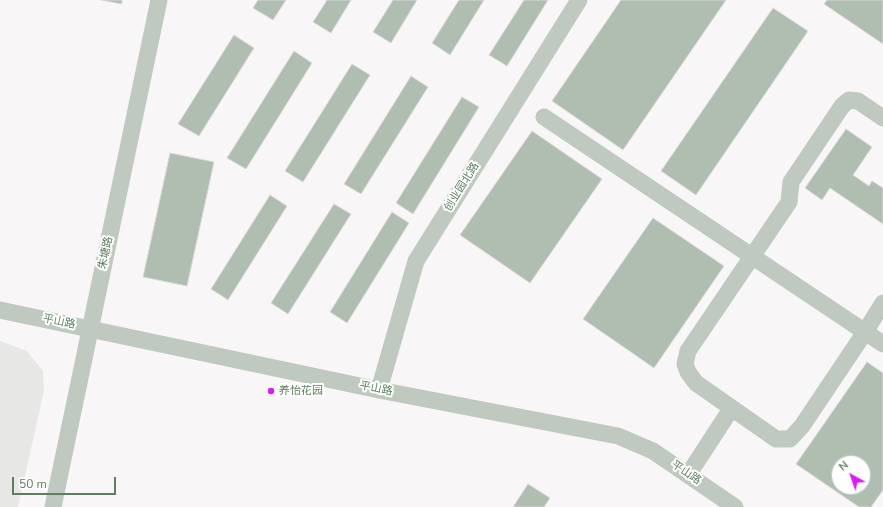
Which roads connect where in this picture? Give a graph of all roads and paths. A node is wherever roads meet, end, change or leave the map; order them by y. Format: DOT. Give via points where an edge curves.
graph roads {
  1 [pos="159,0"];
  2 [pos="579,0"];
  3 [pos="544,117"];
  4 [pos="883,118"];
  5 [pos="752,256"];
  6 [pos="883,303"];
  7 [pos="0,310"];
  8 [pos="90,329"];
  9 [pos="865,332"];
  10 [pos="883,344"];
  11 [pos="379,390"];
  12 [pos="732,409"];
  13 [pos="688,475"];
  14 [pos="53,507"];
  15 [pos="735,507"];
  1 -- 8 [label="street, 朱塘路"];
  2 -- 11 [label="street, 创业园北路" via="416,261"];
  3 -- 5 [label="street"];
  4 -- 5 [label="street" via="858,101 849,100 842,106 791,182 789,202"];
  5 -- 9 [label="street"];
  5 -- 12 [label="street" via="688,351 685,364 696,383"];
  6 -- 9 [label="street"];
  7 -- 8 [label="street, 平山路"];
  8 -- 11 [label="street, 平山路"];
  8 -- 14 [label="street, 朱塘路"];
  9 -- 10 [label="street"];
  9 -- 12 [label="street" via="802,426 790,439 776,439"];
  11 -- 13 [label="street, 平山路" via="618,436 653,451"];
  12 -- 13 [label="street"];
  13 -- 15 [label="street, 平山路"];
}
